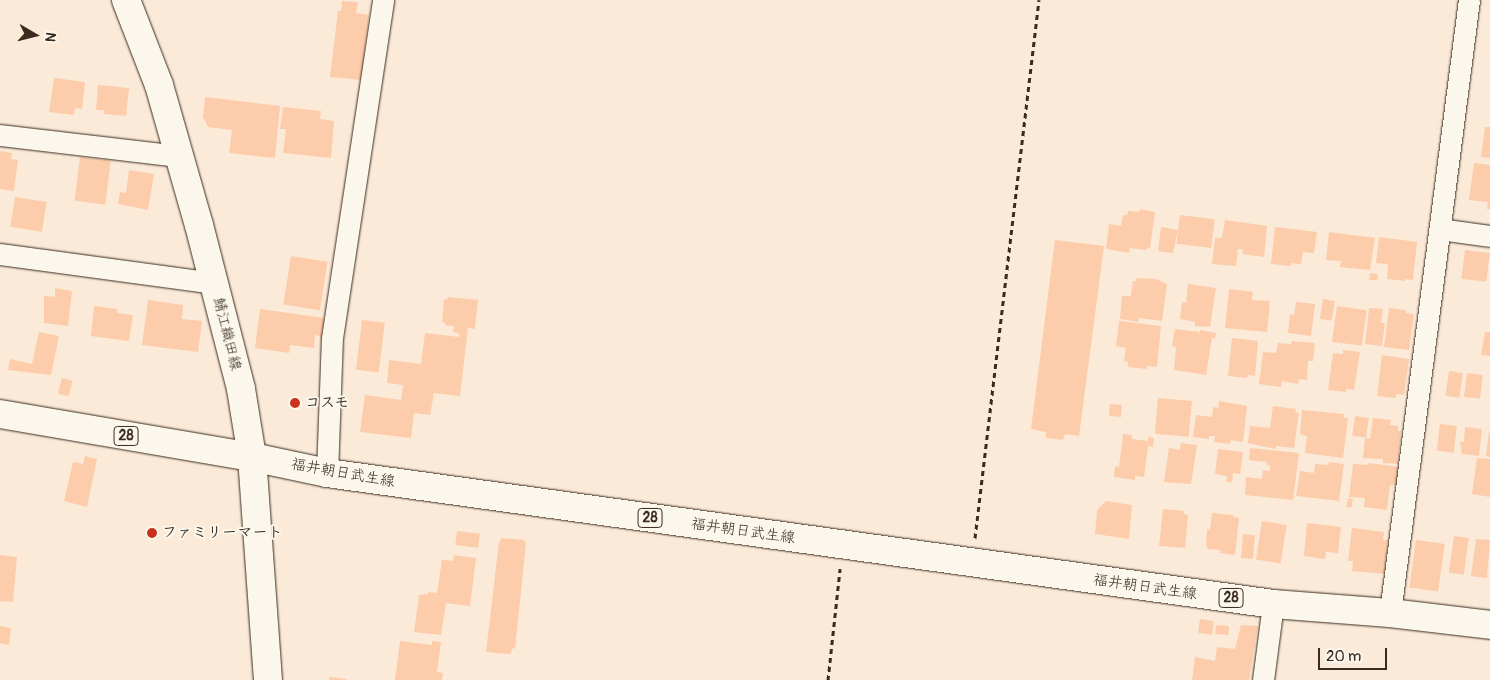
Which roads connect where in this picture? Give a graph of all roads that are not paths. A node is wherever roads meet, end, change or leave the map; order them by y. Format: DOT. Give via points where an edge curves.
graph roads {
  1 [pos="126,0"];
  2 [pos="383,0"];
  3 [pos="1469,0"];
  4 [pos="0,134"];
  5 [pos="179,156"];
  6 [pos="1440,229"];
  7 [pos="1490,236"];
  8 [pos="0,254"];
  9 [pos="214,283"];
  10 [pos="0,414"];
  11 [pos="252,456"];
  12 [pos="327,473"];
  13 [pos="1274,604"];
  14 [pos="1390,613"];
  15 [pos="1490,626"];
  16 [pos="268,680"];
  17 [pos="1263,680"];
  1 -- 5 [label="main road, 鯖江織田線" via="159,85"];
  2 -- 12 [label="street" via="332,338"];
  3 -- 6 [label="street"];
  4 -- 5 [label="street"];
  5 -- 9 [label="main road, 鯖江織田線"];
  6 -- 7 [label="street"];
  6 -- 14 [label="street"];
  8 -- 9 [label="street"];
  9 -- 11 [label="main road, 鯖江織田線" via="241,389"];
  10 -- 11 [label="main road, 福井朝日武生線 / 28"];
  11 -- 12 [label="main road, 福井朝日武生線 / 28"];
  11 -- 16 [label="main road, 鯖江織田線"];
  12 -- 13 [label="main road, 福井朝日武生線 / 28"];
  13 -- 14 [label="main road, 福井朝日武生線 / 28"];
  13 -- 17 [label="street"];
  14 -- 15 [label="main road, 福井朝日武生線 / 28"];
}
